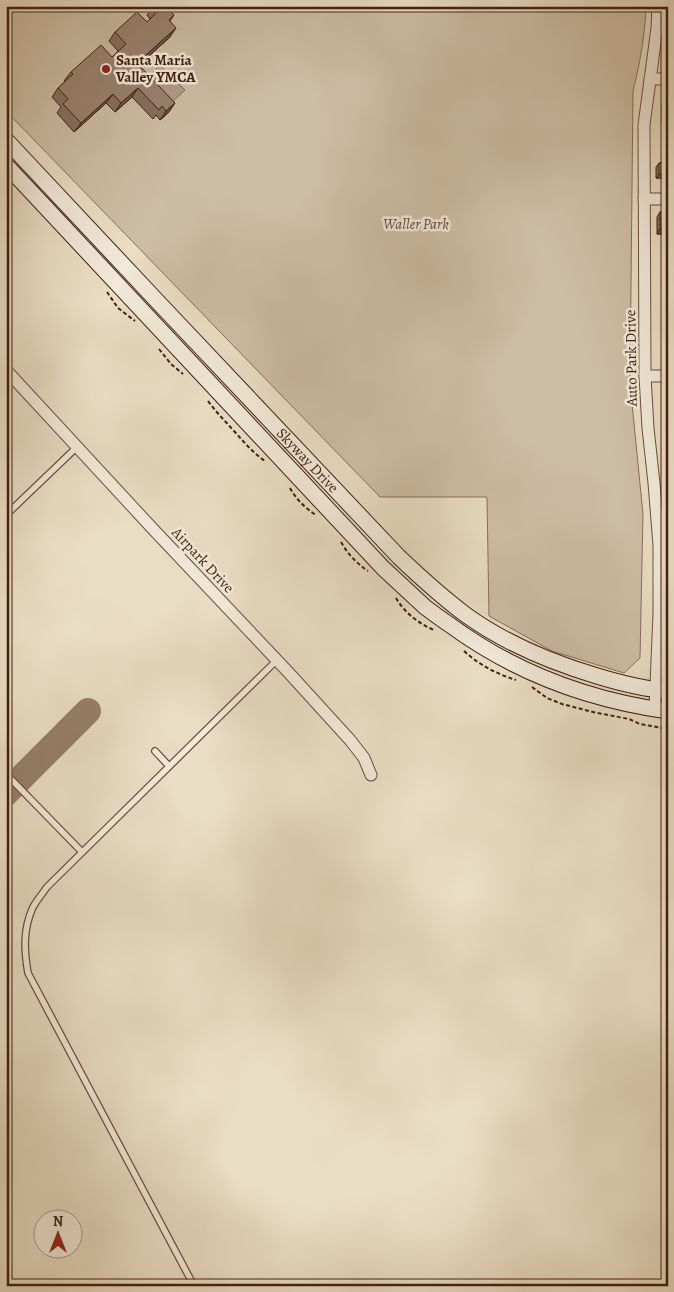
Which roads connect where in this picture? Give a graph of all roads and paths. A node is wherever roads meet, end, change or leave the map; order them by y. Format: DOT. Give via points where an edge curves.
graph roads {
  1 [pos="658,6"];
  2 [pos="650,79"];
  3 [pos="668,79"];
  4 [pos="6,140"];
  5 [pos="6,165"];
  6 [pos="644,198"];
  7 [pos="668,198"];
  8 [pos="6,370"];
  9 [pos="645,376"];
  10 [pos="668,376"];
  11 [pos="77,447"];
  12 [pos="6,515"];
  13 [pos="663,551"];
  14 [pos="663,606"];
  15 [pos="277,660"];
  16 [pos="662,691"];
  17 [pos="661,710"];
  18 [pos="155,751"];
  19 [pos="169,766"];
  20 [pos="6,774"];
  21 [pos="372,775"];
  22 [pos="82,852"];
  23 [pos="194,1286"];
  1 -- 2 [label="street, Auto Park Drive"];
  2 -- 3 [label="street"];
  2 -- 6 [label="street, Auto Park Drive" via="644,125"];
  4 -- 16 [label="main road, Skyway Drive" via="431,588 480,624 535,654 576,670"];
  5 -- 17 [label="main road, Skyway Drive" via="383,568 426,608 485,649 543,678 619,703"];
  6 -- 7 [label="street"];
  6 -- 9 [label="street, Auto Park Drive"];
  8 -- 11 [label="street, Airpark Drive"];
  9 -- 10 [label="street"];
  9 -- 13 [label="street, Auto Park Drive"];
  11 -- 12 [label="lane"];
  11 -- 15 [label="street, Airpark Drive"];
  13 -- 14 [label="street, Auto Park Drive"];
  14 -- 16 [label="street, Auto Park Drive"];
  15 -- 19 [label="lane"];
  15 -- 21 [label="street, Airpark Drive" via="350,740"];
  16 -- 17 [label="street, Auto Park Drive"];
  18 -- 19 [label="lane"];
  19 -- 22 [label="lane"];
  20 -- 22 [label="lane"];
  22 -- 23 [label="lane" via="46,888 34,907 26,929 24,951 28,973"];
}
